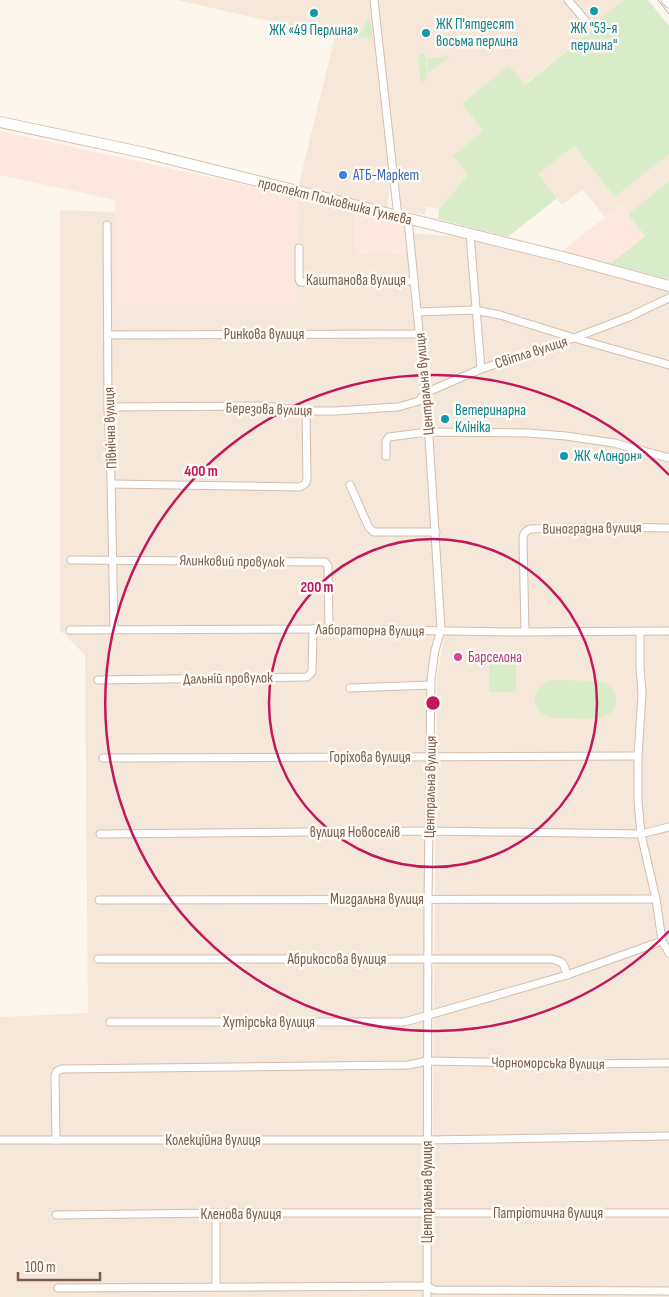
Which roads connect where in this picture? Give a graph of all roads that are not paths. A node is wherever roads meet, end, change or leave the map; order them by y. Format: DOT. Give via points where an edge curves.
graph roads {
  1 [pos="374,0"];
  2 [pos="568,0"];
  3 [pos="584,20"];
  4 [pos="0,122"];
  5 [pos="398,217"];
  6 [pos="408,220"];
  7 [pos="107,225"];
  8 [pos="470,234"];
  9 [pos="299,248"];
  10 [pos="414,281"];
  11 [pos="669,286"];
  12 [pos="669,298"];
  13 [pos="476,311"];
  14 [pos="418,312"];
  15 [pos="420,334"];
  16 [pos="108,335"];
  17 [pos="574,338"];
  18 [pos="669,365"];
  19 [pos="481,369"];
  20 [pos="425,393"];
  21 [pos="108,407"];
  22 [pos="306,410"];
  23 [pos="428,432"];
  24 [pos="386,456"];
  25 [pos="669,458"];
  26 [pos="111,484"];
  27 [pos="350,485"];
  28 [pos="669,528"];
  29 [pos="436,532"];
  30 [pos="70,560"];
  31 [pos="112,561"];
  32 [pos="313,629"];
  33 [pos="329,629"];
  34 [pos="70,630"];
  35 [pos="114,630"];
  36 [pos="441,630"];
  37 [pos="525,631"];
  38 [pos="669,631"];
  39 [pos="640,632"];
  40 [pos="98,680"];
  41 [pos="431,685"];
  42 [pos="350,688"];
  43 [pos="638,756"];
  44 [pos="430,757"];
  45 [pos="103,758"];
  46 [pos="669,827"];
  47 [pos="429,831"];
  48 [pos="100,834"];
  49 [pos="640,834"];
  50 [pos="428,899"];
  51 [pos="656,899"];
  52 [pos="99,900"];
  53 [pos="662,941"];
  54 [pos="669,953"];
  55 [pos="98,959"];
  56 [pos="427,960"];
  57 [pos="567,975"];
  58 [pos="427,1016"];
  59 [pos="110,1022"];
  60 [pos="427,1061"];
  61 [pos="669,1063"];
  62 [pos="669,1136"];
  63 [pos="0,1140"];
  64 [pos="56,1140"];
  65 [pos="427,1140"];
  66 [pos="216,1213"];
  67 [pos="669,1213"];
  68 [pos="427,1214"];
  69 [pos="56,1215"];
  70 [pos="427,1286"];
  71 [pos="216,1287"];
  72 [pos="58,1288"];
  73 [pos="669,1291"];
  74 [pos="485,1294"];
  75 [pos="427,1297"];
  1 -- 5 [label="street"];
  2 -- 3 [label="street"];
  4 -- 5 [label="main road, проспект Полковника Гуляєва" via="145,153"];
  5 -- 6 [label="main road, проспект Полковника Гуляєва"];
  6 -- 8 [label="main road, проспект Полковника Гуляєва"];
  6 -- 10 [label="street, Центральна вулиця"];
  7 -- 16 [label="street, Північна вулиця"];
  8 -- 11 [label="main road, проспект Полковника Гуляєва"];
  8 -- 13 [label="street"];
  9 -- 10 [label="street, Каштанова вулиця" via="300,282"];
  10 -- 14 [label="street, Центральна вулиця"];
  12 -- 17 [label="street"];
  13 -- 14 [label="street"];
  13 -- 17 [label="street" via="500,315"];
  13 -- 19 [label="street"];
  14 -- 15 [label="street, Центральна вулиця"];
  15 -- 16 [label="street, Ринкова вулиця"];
  15 -- 20 [label="street, Центральна вулиця"];
  16 -- 21 [label="street, Північна вулиця"];
  17 -- 18 [label="street, Світла вулиця"];
  17 -- 19 [label="street, Світла вулиця"];
  19 -- 20 [label="street, Світла вулиця"];
  20 -- 22 [label="street, Березова вулиця" via="419,401 398,407"];
  20 -- 23 [label="street, Центральна вулиця"];
  21 -- 22 [label="street, Березова вулиця" via="266,406"];
  21 -- 26 [label="street, Північна вулиця"];
  22 -- 26 [label="street" via="307,480 300,487"];
  23 -- 24 [label="street" via="389,437"];
  23 -- 25 [label="street" via="566,436 614,443"];
  23 -- 29 [label="street, Центральна вулиця"];
  26 -- 31 [label="street, Північна вулиця"];
  27 -- 29 [label="street" via="369,528 374,532"];
  28 -- 37 [label="street, Виноградна вулиця" via="527,530 523,536"];
  29 -- 36 [label="street, Центральна вулиця"];
  30 -- 31 [label="street, Ялинковий провулок"];
  31 -- 33 [label="street, Ялинковий провулок" via="325,562 328,566"];
  31 -- 35 [label="street, Північна вулиця"];
  32 -- 33 [label="street, Лабораторна вулиця"];
  32 -- 35 [label="street, Лабораторна вулиця"];
  32 -- 40 [label="street, Дальній провулок" via="312,672 307,677"];
  33 -- 36 [label="street, Лабораторна вулиця"];
  34 -- 35 [label="street, Лабораторна вулиця"];
  36 -- 37 [label="street, Лабораторна вулиця"];
  36 -- 41 [label="street, Центральна вулиця"];
  37 -- 39 [label="street, Лабораторна вулиця"];
  38 -- 39 [label="street, Лабораторна вулиця"];
  39 -- 43 [label="street" via="642,694"];
  41 -- 42 [label="street"];
  41 -- 44 [label="street, Центральна вулиця"];
  43 -- 44 [label="street, Горіхова вулиця"];
  43 -- 49 [label="street"];
  44 -- 45 [label="street, Горіхова вулиця"];
  44 -- 47 [label="street, Центральна вулиця"];
  46 -- 49 [label="street, вулиця Новоселів"];
  47 -- 48 [label="street, вулиця Новоселів"];
  47 -- 49 [label="street, вулиця Новоселів"];
  47 -- 50 [label="street, Центральна вулиця"];
  49 -- 51 [label="street"];
  50 -- 51 [label="street, Мигдальна вулиця"];
  50 -- 52 [label="street, Мигдальна вулиця"];
  50 -- 56 [label="street, Центральна вулиця"];
  51 -- 53 [label="street"];
  53 -- 54 [label="street"];
  53 -- 57 [label="street"];
  55 -- 56 [label="street, Абрикосова вулиця"];
  56 -- 57 [label="street, Абрикосова вулиця" via="556,960 565,965"];
  56 -- 58 [label="street, Центральна вулиця"];
  57 -- 58 [label="street"];
  58 -- 59 [label="street, Хутірська вулиця" via="404,1022"];
  58 -- 60 [label="street, Центральна вулиця"];
  60 -- 61 [label="street, Чорноморська вулиця"];
  60 -- 64 [label="street" via="409,1065 57,1071"];
  60 -- 65 [label="street, Центральна вулиця"];
  62 -- 65 [label="street, Колекційна вулиця"];
  63 -- 64 [label="street, Колекційна вулиця"];
  64 -- 65 [label="street, Колекційна вулиця"];
  65 -- 68 [label="street, Центральна вулиця"];
  66 -- 68 [label="street, Кленова вулиця"];
  66 -- 69 [label="street, Кленова вулиця"];
  66 -- 71 [label="street"];
  67 -- 68 [label="street, Патріотична вулиця"];
  68 -- 70 [label="street, Центральна вулиця"];
  70 -- 71 [label="street"];
  70 -- 74 [label="street" via="434,1290"];
  70 -- 75 [label="street, Центральна вулиця"];
  71 -- 72 [label="street"];
  73 -- 74 [label="street"];
}
